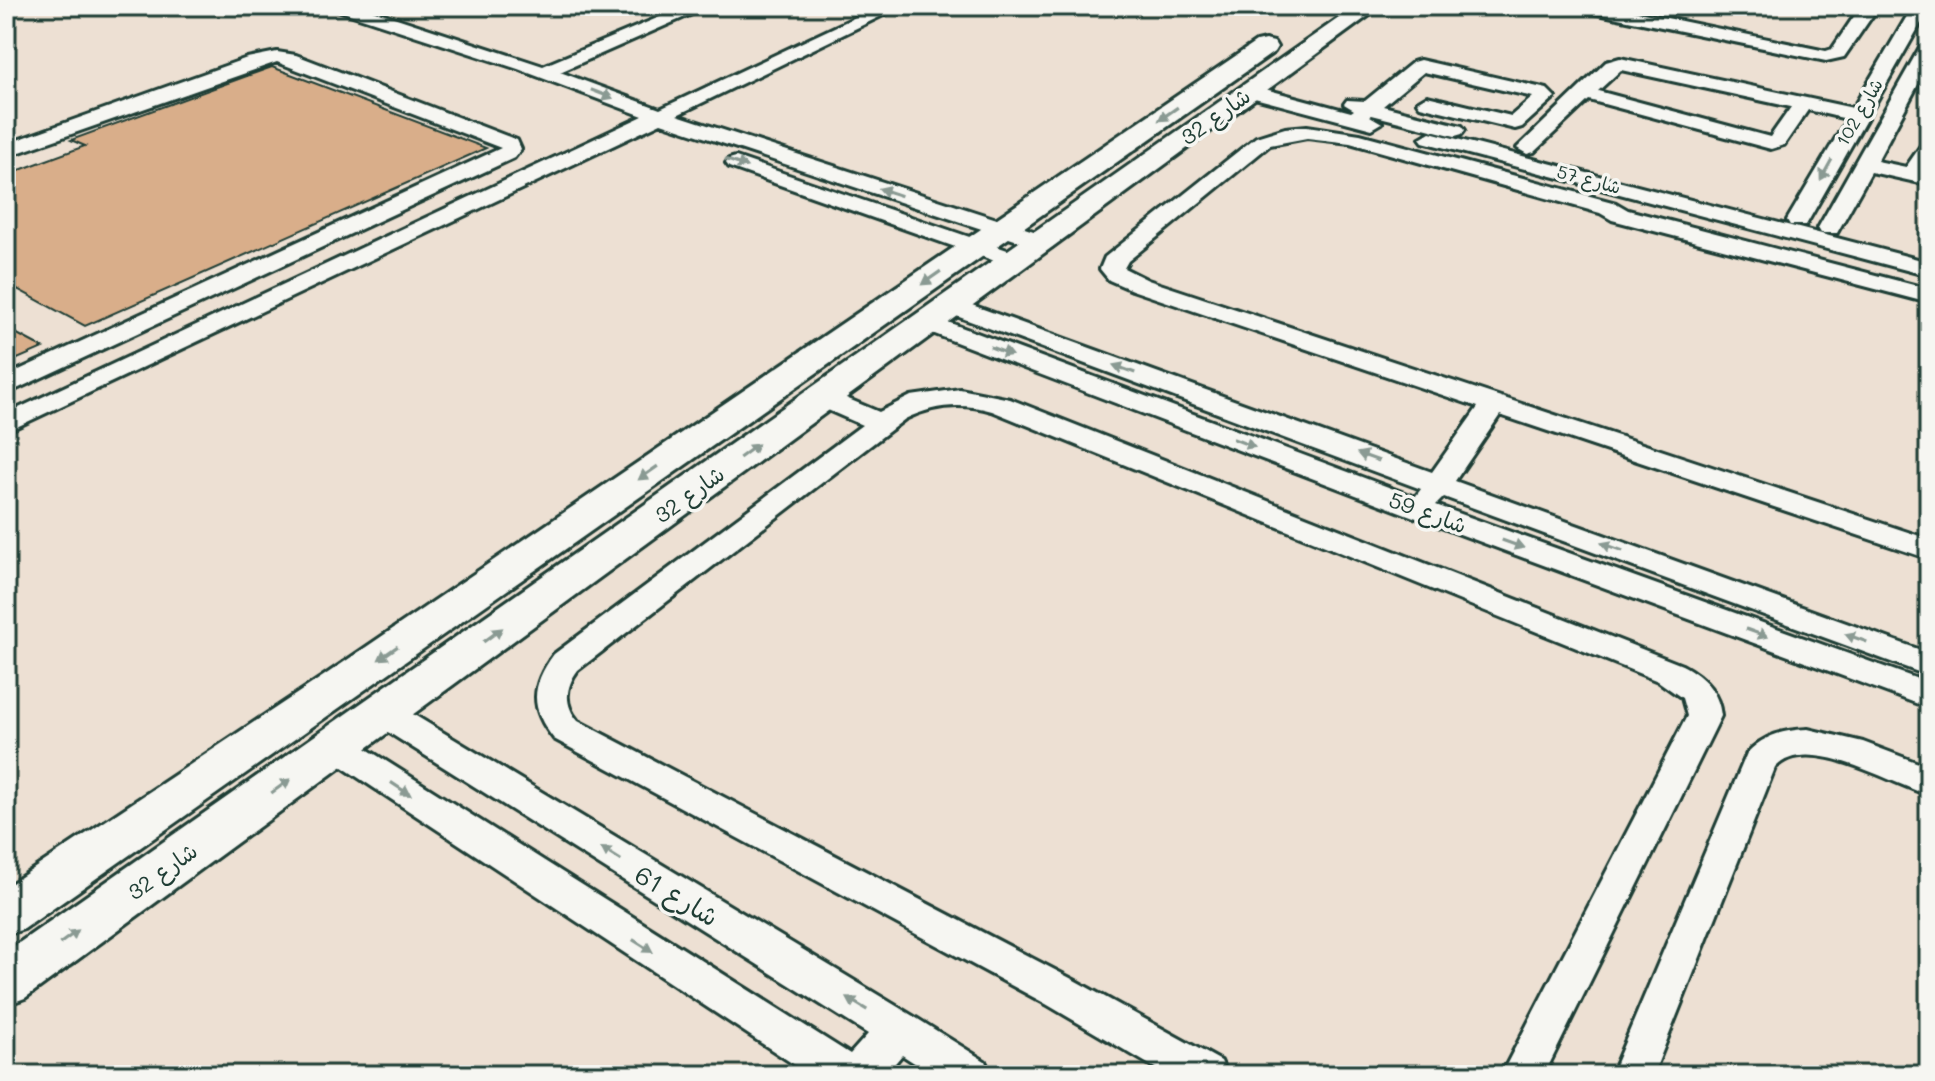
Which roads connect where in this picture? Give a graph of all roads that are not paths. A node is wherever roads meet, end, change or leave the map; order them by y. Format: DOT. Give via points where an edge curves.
graph roads {
  1 [pos="671,6"];
  2 [pos="701,6"];
  3 [pos="893,6"];
  4 [pos="1324,6"];
  5 [pos="1371,6"];
  6 [pos="1584,6"];
  7 [pos="1870,6"];
  8 [pos="1922,6"];
  9 [pos="367,7"];
  10 [pos="652,20"];
  11 [pos="1929,47"];
  12 [pos="551,64"];
  13 [pos="1239,81"];
  14 [pos="1874,85"];
  15 [pos="1744,91"];
  16 [pos="1902,91"];
  17 [pos="1387,92"];
  18 [pos="1584,93"];
  19 [pos="1929,97"];
  20 [pos="1803,103"];
  21 [pos="685,105"];
  22 [pos="1361,113"];
  23 [pos="1856,115"];
  24 [pos="662,117"];
  25 [pos="635,129"];
  26 [pos="1713,129"];
  27 [pos="1335,133"];
  28 [pos="1527,148"];
  29 [pos="1929,148"];
  30 [pos="6,151"];
  31 [pos="1864,164"];
  32 [pos="1921,177"];
  33 [pos="1632,184"];
  34 [pos="1608,208"];
  35 [pos="1798,220"];
  36 [pos="1829,228"];
  37 [pos="1010,244"];
  38 [pos="1929,252"];
  39 [pos="1929,269"];
  40 [pos="1929,296"];
  41 [pos="940,314"];
  42 [pos="6,386"];
  43 [pos="823,398"];
  44 [pos="1494,404"];
  45 [pos="881,423"];
  46 [pos="6,424"];
  47 [pos="1439,483"];
  48 [pos="1421,510"];
  49 [pos="1929,549"];
  50 [pos="1929,665"];
  51 [pos="341,686"];
  52 [pos="1929,696"];
  53 [pos="384,713"];
  54 [pos="294,718"];
  55 [pos="336,746"];
  56 [pos="1929,782"];
  57 [pos="6,914"];
  58 [pos="6,982"];
  59 [pos="898,1029"];
  60 [pos="846,1075"];
  61 [pos="859,1075"];
  62 [pos="970,1075"];
  63 [pos="1206,1075"];
  64 [pos="1522,1075"];
  65 [pos="1632,1075"];
  1 -- 10 [label="street"];
  2 -- 10 [label="street"];
  3 -- 21 [label="street"];
  4 -- 13 [label="main road, شارع 32"];
  5 -- 13 [label="main road, شارع 32"];
  6 -- 7 [label="street" via="1826,56 1838,53"];
  8 -- 14 [label="street, شارع 102"];
  9 -- 12 [label="street"];
  9 -- 12 [label="street" via="525,65"];
  10 -- 12 [label="street"];
  11 -- 16 [label="street, شارع 102"];
  12 -- 21 [label="street"];
  12 -- 24 [label="street, one-way"];
  13 -- 22 [label="street, شارع 57"];
  13 -- 37 [label="main road, شارع 32"];
  14 -- 16 [label="street"];
  14 -- 23 [label="street, شارع 102"];
  15 -- 18 [label="street" via="1620,64"];
  15 -- 20 [label="street"];
  15 -- 26 [label="street"];
  16 -- 19 [label="street"];
  16 -- 31 [label="street, شارع 102"];
  17 -- 17 [label="street" via="1425,66 1545,97 1515,123"];
  17 -- 22 [label="street"];
  18 -- 26 [label="street"];
  18 -- 28 [label="street"];
  20 -- 23 [label="street"];
  20 -- 26 [label="street" via="1775,142"];
  21 -- 24 [label="street"];
  22 -- 27 [label="street"];
  22 -- 28 [label="street, شارع 57"];
  22 -- 33 [label="street, شارع 57"];
  23 -- 35 [label="street, شارع 102, one-way"];
  24 -- 25 [label="street"];
  37 -- 24 [label="street, one-way"];
  25 -- 37 [label="street, one-way"];
  25 -- 46 [label="street"];
  27 -- 34 [label="street"];
  27 -- 44 [label="street" via="1286,133 1263,141 1120,256 1112,269 1140,285"];
  28 -- 33 [label="street, شارع 57"];
  29 -- 32 [label="street"];
  30 -- 42 [label="street" via="277,57 510,144 511,149"];
  31 -- 32 [label="street"];
  31 -- 36 [label="street, شارع 102"];
  33 -- 34 [label="street"];
  33 -- 35 [label="street, شارع 57"];
  33 -- 39 [label="street, شارع 57"];
  34 -- 40 [label="street"];
  35 -- 36 [label="street, شارع 57"];
  36 -- 38 [label="street, شارع 57"];
  37 -- 41 [label="main road, شارع 32"];
  37 -- 51 [label="main road, شارع 32, one-way"];
  41 -- 43 [label="main road, شارع 32"];
  47 -- 41 [label="street, شارع 59, one-way"];
  41 -- 48 [label="street, شارع 59, one-way"];
  43 -- 45 [label="street"];
  53 -- 43 [label="main road, شارع 32, one-way"];
  44 -- 47 [label="street"];
  44 -- 49 [label="street"];
  45 -- 63 [label="street" via="566,662 549,690 555,719 566,730"];
  45 -- 64 [label="street" via="927,400 965,397 1001,405 1670,673 1698,692 1704,716"];
  47 -- 48 [label="street"];
  50 -- 47 [label="street, شارع 59, one-way"];
  48 -- 52 [label="street, شارع 59, one-way"];
  51 -- 53 [label="main road"];
  51 -- 54 [label="main road, شارع 32"];
  53 -- 55 [label="main road, شارع 32"];
  59 -- 53 [label="street, شارع 61, one-way"];
  54 -- 55 [label="main road"];
  54 -- 57 [label="main road, شارع 32"];
  58 -- 55 [label="main road, شارع 32, one-way"];
  55 -- 60 [label="street, one-way"];
  56 -- 65 [label="street" via="1826,743 1774,748 1760,762"];
  59 -- 61 [label="street"];
  59 -- 62 [label="street, شارع 61"];
}
